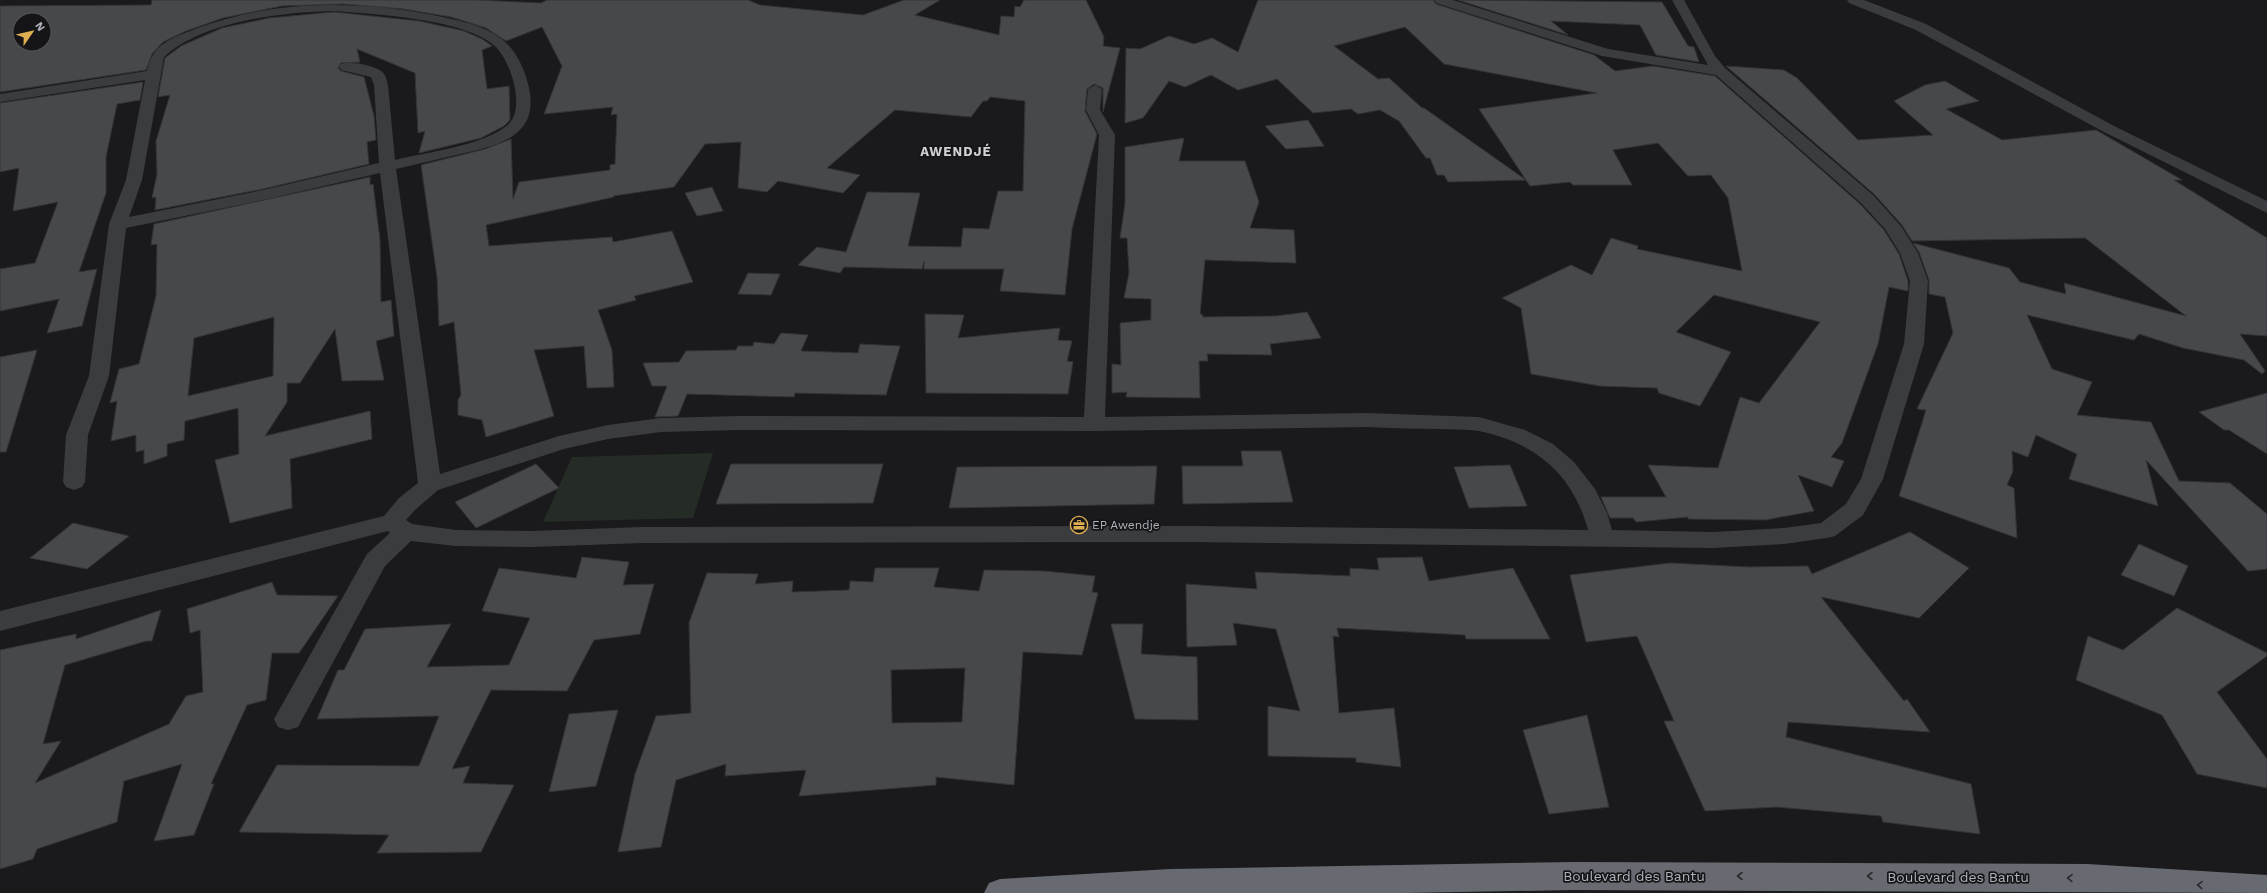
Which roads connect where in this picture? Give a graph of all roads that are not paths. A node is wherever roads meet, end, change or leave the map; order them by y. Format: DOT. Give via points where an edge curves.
graph roads {
  1 [pos="1440,0"];
  2 [pos="1678,0"];
  3 [pos="1853,0"];
  4 [pos="346,67"];
  5 [pos="1720,71"];
  6 [pos="153,74"];
  7 [pos="1095,89"];
  8 [pos="0,98"];
  9 [pos="388,166"];
  10 [pos="2267,208"];
  11 [pos="118,224"];
  12 [pos="1094,424"];
  13 [pos="74,482"];
  14 [pos="430,485"];
  15 [pos="399,527"];
  16 [pos="1602,538"];
  17 [pos="0,621"];
  18 [pos="288,719"];
  19 [pos="2267,889"];
  20 [pos="1000,893"];
  1 -- 5 [label="street" via="1607,53"];
  2 -- 5 [label="street" via="1709,57"];
  3 -- 10 [label="street" via="1921,27 2109,129"];
  4 -- 9 [label="street" via="362,68 377,74"];
  5 -- 16 [label="street" via="1867,199 1892,226 1909,253 1919,281 1914,344 1872,479 1855,509 1826,530 1784,536 1714,540"];
  6 -- 8 [label="street"];
  6 -- 9 [label="street" via="156,58 162,50 172,44 220,23 281,9 328,7 390,12 465,26 496,40 504,48 519,75 523,91 524,110 515,128 471,149"];
  6 -- 11 [label="street" via="134,180"];
  7 -- 12 [label="street" via="1093,110 1107,135 1107,151"];
  9 -- 11 [label="street" via="263,195"];
  9 -- 14 [label="street"];
  11 -- 13 [label="street" via="100,376 76,435"];
  12 -- 14 [label="street" via="661,425 608,432 559,443"];
  12 -- 16 [label="street" via="1366,420 1479,424 1517,435 1545,449 1566,467 1584,489 1595,513"];
  14 -- 15 [label="street" via="407,504"];
  15 -- 16 [label="street" via="472,539 642,535 1190,534"];
  15 -- 17 [label="street"];
  15 -- 18 [label="street" via="376,560"];
  19 -- 20 [label="highway, Boulevard des Bantu, one-way" via="2086,878 1574,876 1170,883"];
}
